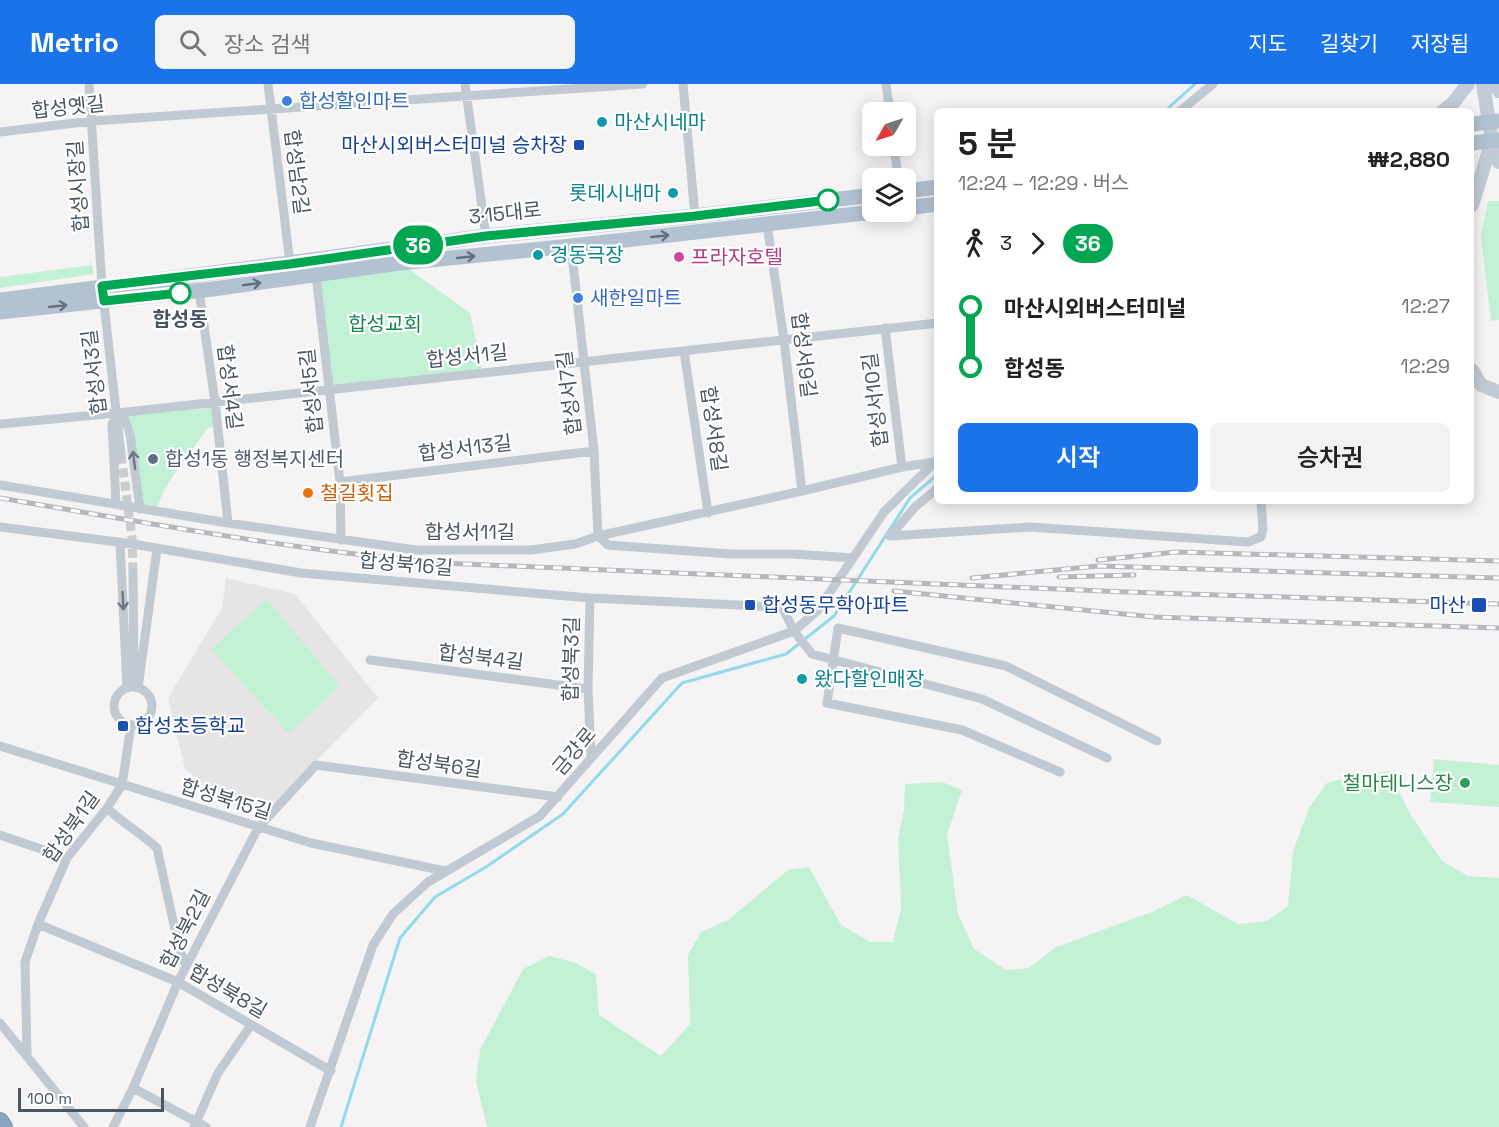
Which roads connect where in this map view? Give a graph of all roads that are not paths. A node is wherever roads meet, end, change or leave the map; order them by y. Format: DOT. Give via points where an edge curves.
graph roads {
  1 [pos="89,84"];
  2 [pos="268,84"];
  3 [pos="465,84"];
  4 [pos="643,84"];
  5 [pos="683,84"];
  6 [pos="886,84"];
  7 [pos="1213,84"];
  8 [pos="1468,84"];
  9 [pos="1483,84"];
  10 [pos="1494,84"];
  11 [pos="1499,91"];
  12 [pos="467,96"];
  13 [pos="889,102"];
  14 [pos="1184,108"];
  15 [pos="1448,108"];
  16 [pos="271,109"];
  17 [pos="92,121"];
  18 [pos="1494,121"];
  19 [pos="1474,124"];
  20 [pos="0,132"];
  21 [pos="1495,141"];
  22 [pos="1474,143"];
  23 [pos="1499,162"];
  24 [pos="934,188"];
  25 [pos="916,190"];
  26 [pos="862,196"];
  27 [pos="1474,200"];
  28 [pos="934,204"];
  29 [pos="916,207"];
  30 [pos="862,213"];
  31 [pos="695,216"];
  32 [pos="767,224"];
  33 [pos="486,236"];
  34 [pos="571,246"];
  35 [pos="290,264"];
  36 [pos="316,275"];
  37 [pos="199,291"];
  38 [pos="103,293"];
  39 [pos="0,300"];
  40 [pos="0,312"];
  41 [pos="934,323"];
  42 [pos="885,328"];
  43 [pos="784,340"];
  44 [pos="684,351"];
  45 [pos="583,361"];
  46 [pos="1474,373"];
  47 [pos="329,389"];
  48 [pos="1499,392"];
  49 [pos="214,402"];
  50 [pos="117,416"];
  51 [pos="0,424"];
  52 [pos="594,451"];
  53 [pos="121,455"];
  54 [pos="934,460"];
  55 [pos="934,462"];
  56 [pos="902,467"];
  57 [pos="340,482"];
  58 [pos="1,483"];
  59 [pos="802,491"];
  60 [pos="934,491"];
  61 [pos="116,504"];
  62 [pos="1261,504"];
  63 [pos="140,509"];
  64 [pos="708,513"];
  65 [pos="228,523"];
  66 [pos="0,527"];
  67 [pos="598,536"];
  68 [pos="341,540"];
  69 [pos="120,542"];
  70 [pos="157,549"];
  71 [pos="853,558"];
  72 [pos="133,573"];
  73 [pos="590,598"];
  74 [pos="795,632"];
  75 [pos="370,660"];
  76 [pos="833,660"];
  77 [pos="133,687"];
  78 [pos="588,689"];
  79 [pos="131,725"];
  80 [pos="1157,741"];
  81 [pos="0,746"];
  82 [pos="591,757"];
  83 [pos="1107,758"];
  84 [pos="316,765"];
  85 [pos="1060,772"];
  86 [pos="122,785"];
  87 [pos="558,797"];
  88 [pos="107,808"];
  89 [pos="258,828"];
  90 [pos="0,835"];
  91 [pos="67,858"];
  92 [pos="445,871"];
  93 [pos="38,924"];
  94 [pos="186,966"];
  95 [pos="178,982"];
  96 [pos="0,1023"];
  97 [pos="251,1025"];
  98 [pos="27,1054"];
  99 [pos="331,1071"];
  100 [pos="133,1088"];
  101 [pos="0,1121"];
  102 [pos="199,1125"];
  103 [pos="4,1127"];
  104 [pos="84,1127"];
  105 [pos="113,1127"];
  106 [pos="310,1127"];
  1 -- 17 [label="street, 합성시장길"];
  2 -- 16 [label="street, 합성남2길"];
  3 -- 12 [label="street"];
  4 -- 12 [label="street, 합성옛길"];
  5 -- 31 [label="street"];
  6 -- 13 [label="street"];
  7 -- 14 [label="street"];
  8 -- 15 [label="main road"];
  9 -- 18 [label="main road"];
  10 -- 11 [label="main road"];
  12 -- 16 [label="street, 합성옛길"];
  12 -- 33 [label="street"];
  16 -- 17 [label="street, 합성옛길"];
  16 -- 35 [label="street, 합성남2길"];
  17 -- 20 [label="street, 합성옛길"];
  17 -- 38 [label="street, 합성시장길"];
  18 -- 19 [label="main road"];
  18 -- 21 [label="main road"];
  21 -- 22 [label="main road"];
  21 -- 23 [label="main road"];
  21 -- 27 [label="main road"];
  24 -- 25 [label="main road"];
  26 -- 31 [label="main road, 3·15대로"];
  28 -- 29 [label="main road"];
  30 -- 32 [label="main road, 3·15대로"];
  31 -- 33 [label="main road, 3·15대로"];
  34 -- 32 [label="main road, 3·15대로, one-way"];
  32 -- 43 [label="street, 합성서9길"];
  33 -- 35 [label="main road, 3·15대로"];
  36 -- 34 [label="main road, 3·15대로, one-way"];
  34 -- 45 [label="street, 합성서7길"];
  35 -- 38 [label="main road, 3·15대로"];
  37 -- 36 [label="main road, 3·15대로, one-way"];
  36 -- 47 [label="street, 합성서5길"];
  37 -- 38 [label="main road, 3·15대로"];
  37 -- 49 [label="street, 합성서4길"];
  38 -- 39 [label="main road, 3·15대로"];
  40 -- 38 [label="main road, 3·15대로, one-way"];
  38 -- 50 [label="street, 합성서3길"];
  41 -- 42 [label="street, 합성서1길"];
  42 -- 43 [label="street, 합성서1길"];
  42 -- 56 [label="street, 합성서10길"];
  43 -- 44 [label="street, 합성서1길"];
  43 -- 59 [label="street, 합성서9길"];
  44 -- 45 [label="street, 합성서1길"];
  44 -- 64 [label="street, 합성서8길"];
  45 -- 47 [label="street, 합성서1길"];
  45 -- 52 [label="street, 합성서7길"];
  46 -- 48 [label="main road" via="1481,385"];
  47 -- 49 [label="street, 합성서1길"];
  47 -- 57 [label="street, 합성서5길"];
  49 -- 50 [label="street, 합성서1길"];
  49 -- 65 [label="street, 합성서4길"];
  50 -- 51 [label="street, 합성서1길"];
  50 -- 53 [label="street, 합성서3길"];
  50 -- 61 [label="street" via="112,424"];
  63 -- 50 [label="street, one-way" via="130,434 125,420"];
  52 -- 57 [label="street, 합성서13길"];
  52 -- 67 [label="street, 합성서7길"];
  54 -- 56 [label="street, 합성서11길"];
  55 -- 71 [label="street, 금강로" via="884,512"];
  56 -- 59 [label="street, 합성서11길"];
  57 -- 68 [label="street, 합성서5길"];
  58 -- 61 [label="street, 합성서11길"];
  59 -- 64 [label="street, 합성서11길"];
  60 -- 62 [label="street" via="890,536 1030,527 1248,542 1261,537"];
  61 -- 63 [label="street, 합성서11길"];
  63 -- 65 [label="street, 합성서11길"];
  64 -- 67 [label="street, 합성서11길"];
  65 -- 68 [label="street, 합성서11길"];
  66 -- 69 [label="street, 합성북16길"];
  67 -- 68 [label="street, 합성서11길" via="575,544 531,550 416,550"];
  67 -- 71 [label="street" via="608,545"];
  69 -- 70 [label="street, 합성북16길"];
  69 -- 77 [label="street, one-way"];
  70 -- 73 [label="street, 합성북16길" via="301,573"];
  70 -- 77 [label="street"];
  71 -- 74 [label="street, 금강로" via="818,610"];
  72 -- 77 [label="street"];
  73 -- 74 [label="street, 합성북16길" via="783,608"];
  73 -- 78 [label="street, 합성북3길"];
  74 -- 76 [label="street" via="812,654"];
  74 -- 82 [label="street, 금강로" via="662,678"];
  75 -- 78 [label="street, 합성북4길"];
  76 -- 80 [label="street" via="838,628 1006,666"];
  76 -- 83 [label="street" via="982,699"];
  76 -- 85 [label="street" via="826,703 962,730"];
  77 -- 79 [label="street" via="120,692 114,711 122,722"];
  77 -- 79 [label="street" via="147,693 152,710 146,721"];
  78 -- 82 [label="street, 합성북3길"];
  79 -- 86 [label="street, 합성북1길"];
  81 -- 86 [label="street, 합성북15길"];
  82 -- 87 [label="street, 금강로"];
  84 -- 87 [label="street, 합성북6길"];
  84 -- 89 [label="street, 합성북2길"];
  86 -- 88 [label="street, 합성북1길"];
  86 -- 89 [label="street, 합성북15길"];
  87 -- 92 [label="street, 금강로" via="540,816"];
  88 -- 91 [label="street, 합성북1길"];
  88 -- 94 [label="street" via="157,848"];
  89 -- 92 [label="street, 합성북15길"];
  89 -- 94 [label="street, 합성북2길"];
  90 -- 91 [label="street"];
  91 -- 93 [label="street, 합성북1길"];
  92 -- 99 [label="street, 금강로" via="393,914 373,945"];
  93 -- 95 [label="street, 합성북8길"];
  93 -- 98 [label="street, 합성북1길" via="25,962"];
  94 -- 95 [label="street, 합성북2길"];
  95 -- 97 [label="street, 합성북8길"];
  95 -- 100 [label="street, 합성북2길"];
  96 -- 98 [label="street"];
  97 -- 99 [label="street, 합성북8길"];
  97 -- 102 [label="street" via="218,1073"];
  98 -- 104 [label="street"];
  99 -- 106 [label="street, 금강로"];
  100 -- 102 [label="street"];
  100 -- 105 [label="street, 합성북2길"];
  101 -- 103 [label="highway"];
}
